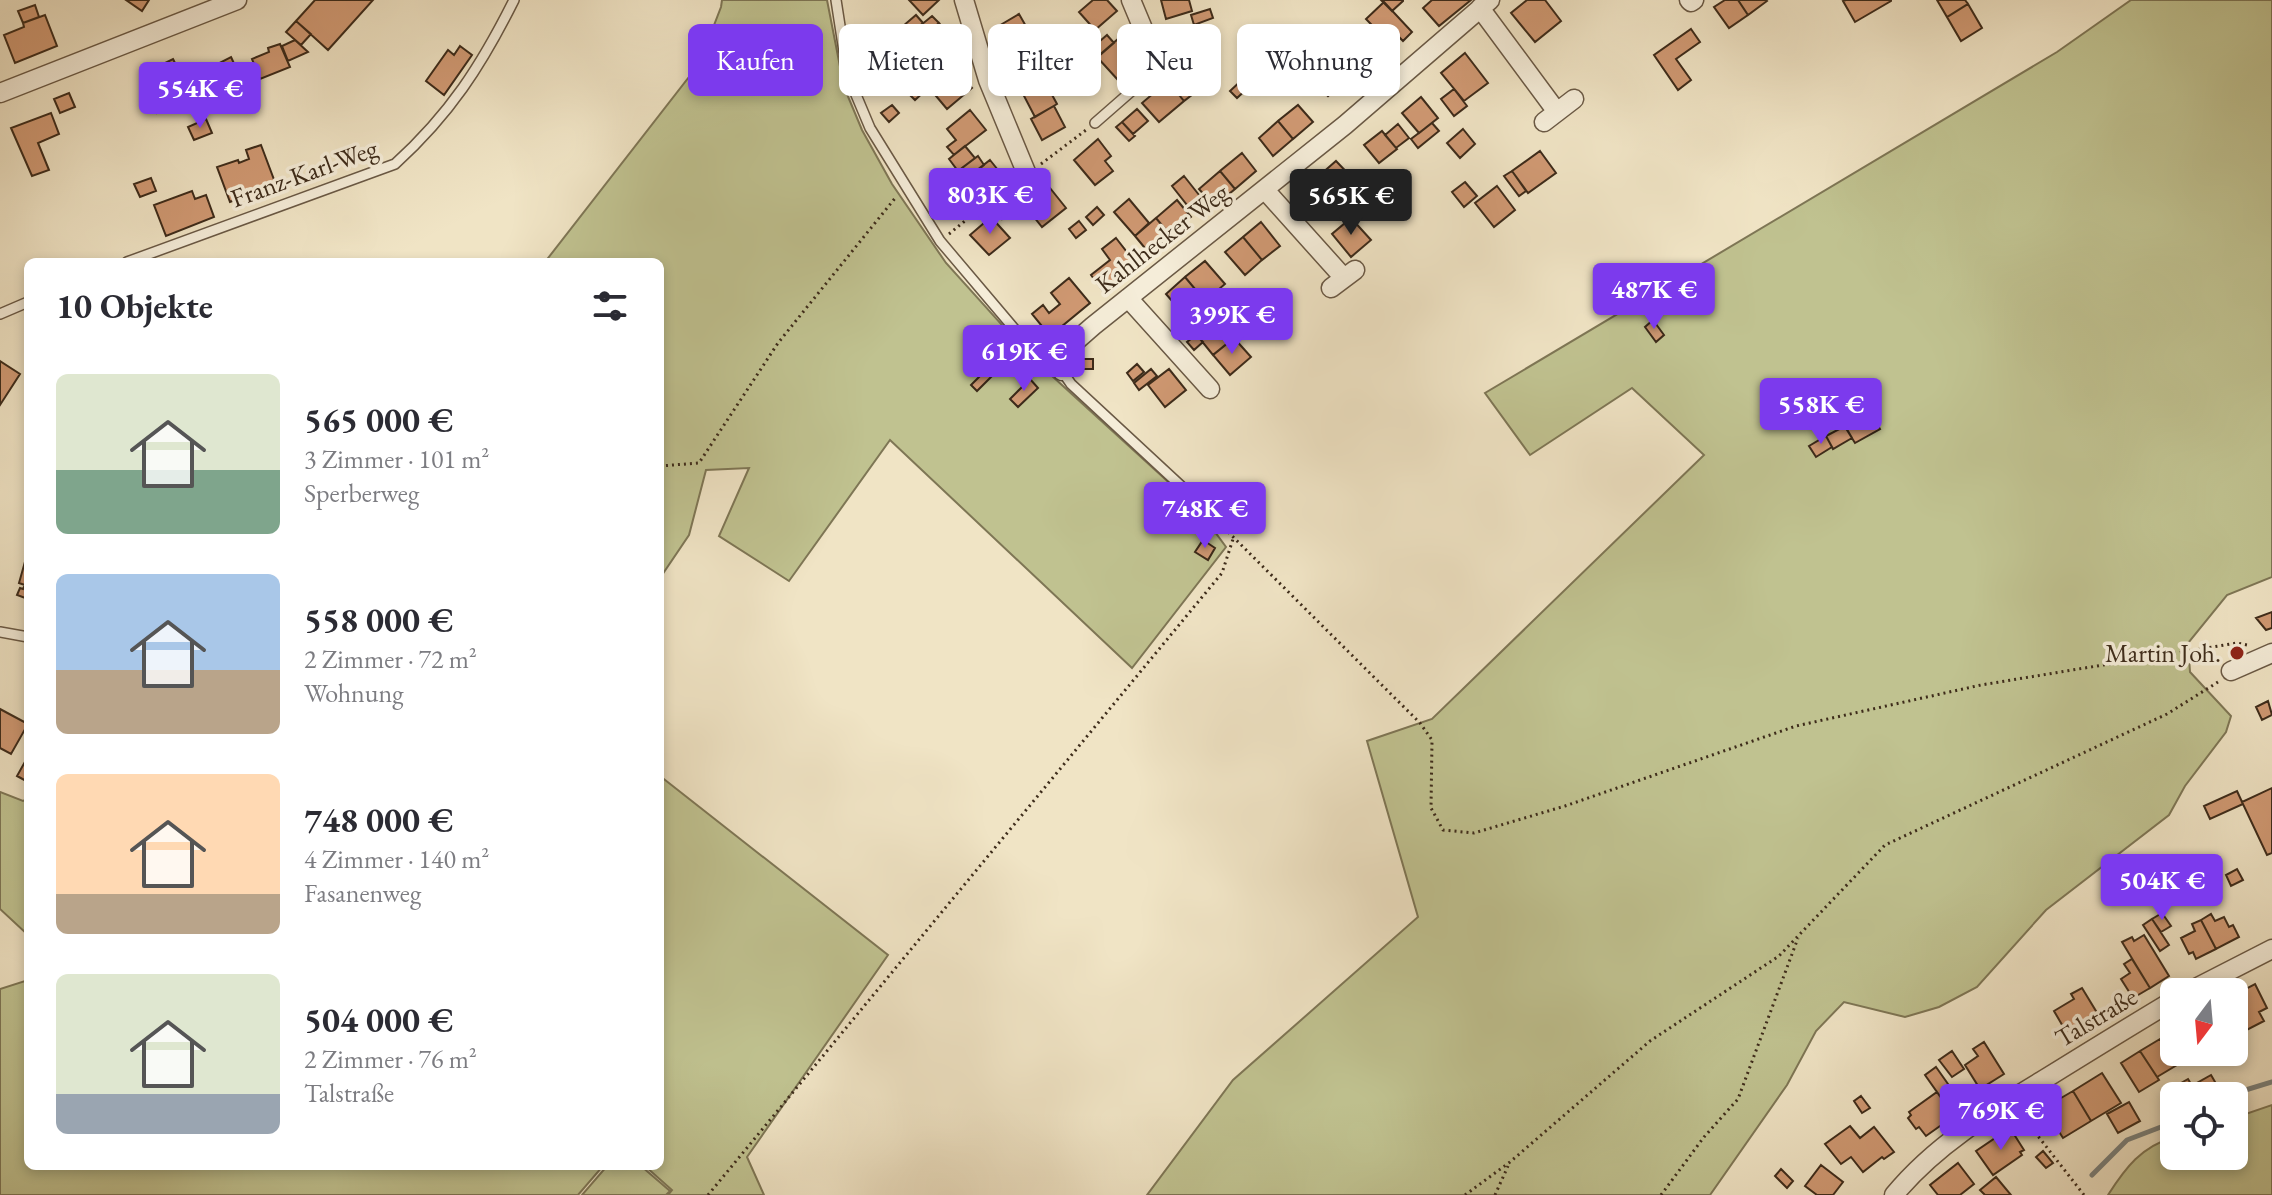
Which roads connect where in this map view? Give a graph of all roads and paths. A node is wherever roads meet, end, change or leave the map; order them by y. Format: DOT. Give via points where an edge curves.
graph roads {
  1 [pos="237,0"];
  2 [pos="514,0"];
  3 [pos="836,0"];
  4 [pos="964,0"];
  5 [pos="1131,0"];
  6 [pos="1485,4"];
  7 [pos="1141,24"];
  8 [pos="0,93"];
  9 [pos="1126,96"];
  10 [pos="1574,99"];
  11 [pos="1095,123"];
  12 [pos="1026,172"];
  13 [pos="906,185"];
  14 [pos="1265,190"];
  15 [pos="940,241"];
  16 [pos="138,258"];
  17 [pos="1344,279"];
  18 [pos="1128,298"];
  19 [pos="24,304"];
  20 [pos="0,314"];
  21 [pos="1062,371"];
  22 [pos="1210,389"];
  23 [pos="664,466"];
  24 [pos="1181,486"];
  25 [pos="1234,536"];
  26 [pos="0,632"];
  27 [pos="24,636"];
  28 [pos="2249,645"];
  29 [pos="2272,653"];
  30 [pos="2231,671"];
  31 [pos="1800,934"];
  32 [pos="2272,949"];
  33 [pos="2215,978"];
  34 [pos="2160,1009"];
  35 [pos="2010,1100"];
  36 [pos="1510,1162"];
  37 [pos="708,1195"];
  38 [pos="1465,1195"];
  39 [pos="1495,1195"];
  40 [pos="1661,1195"];
  41 [pos="1894,1195"];
  42 [pos="2084,1195"];
  1 -- 8 [label="street"];
  2 -- 16 [label="lane, Franz-Karl-Weg" via="466,88 395,164"];
  3 -- 13 [label="lane" via="854,90 870,128"];
  4 -- 12 [label="street" via="988,80"];
  5 -- 7 [label="street"];
  6 -- 10 [label="street" via="1551,117"];
  6 -- 14 [label="street, Kahlhecker Weg"];
  9 -- 11 [label="lane"];
  11 -- 12 [label="path"];
  12 -- 15 [label="path"];
  13 -- 15 [label="lane"];
  13 -- 23 [label="path" via="778,343 699,463"];
  14 -- 17 [label="street"];
  14 -- 18 [label="street, Kahlhecker Weg"];
  15 -- 21 [label="lane" via="1034,352"];
  18 -- 21 [label="street, Kahlhecker Weg" via="1069,347"];
  18 -- 22 [label="street"];
  19 -- 20 [label="lane"];
  21 -- 24 [label="lane"];
  24 -- 25 [label="path"];
  25 -- 28 [label="path" via="1420,723 1432,740 1431,808 1443,830 1474,833 1796,726 1981,685"];
  25 -- 37 [label="path" via="1222,573"];
  26 -- 27 [label="lane"];
  29 -- 30 [label="street"];
  30 -- 31 [label="path" via="2167,714 1885,845"];
  31 -- 36 [label="path" via="1779,956 1650,1041"];
  31 -- 40 [label="path" via="1738,1099"];
  32 -- 33 [label="street"];
  34 -- 35 [label="street, Talstraße"];
  35 -- 41 [label="street, Talstraße" via="1941,1147"];
  35 -- 42 [label="path"];
  36 -- 38 [label="path"];
  36 -- 39 [label="path"];
}
